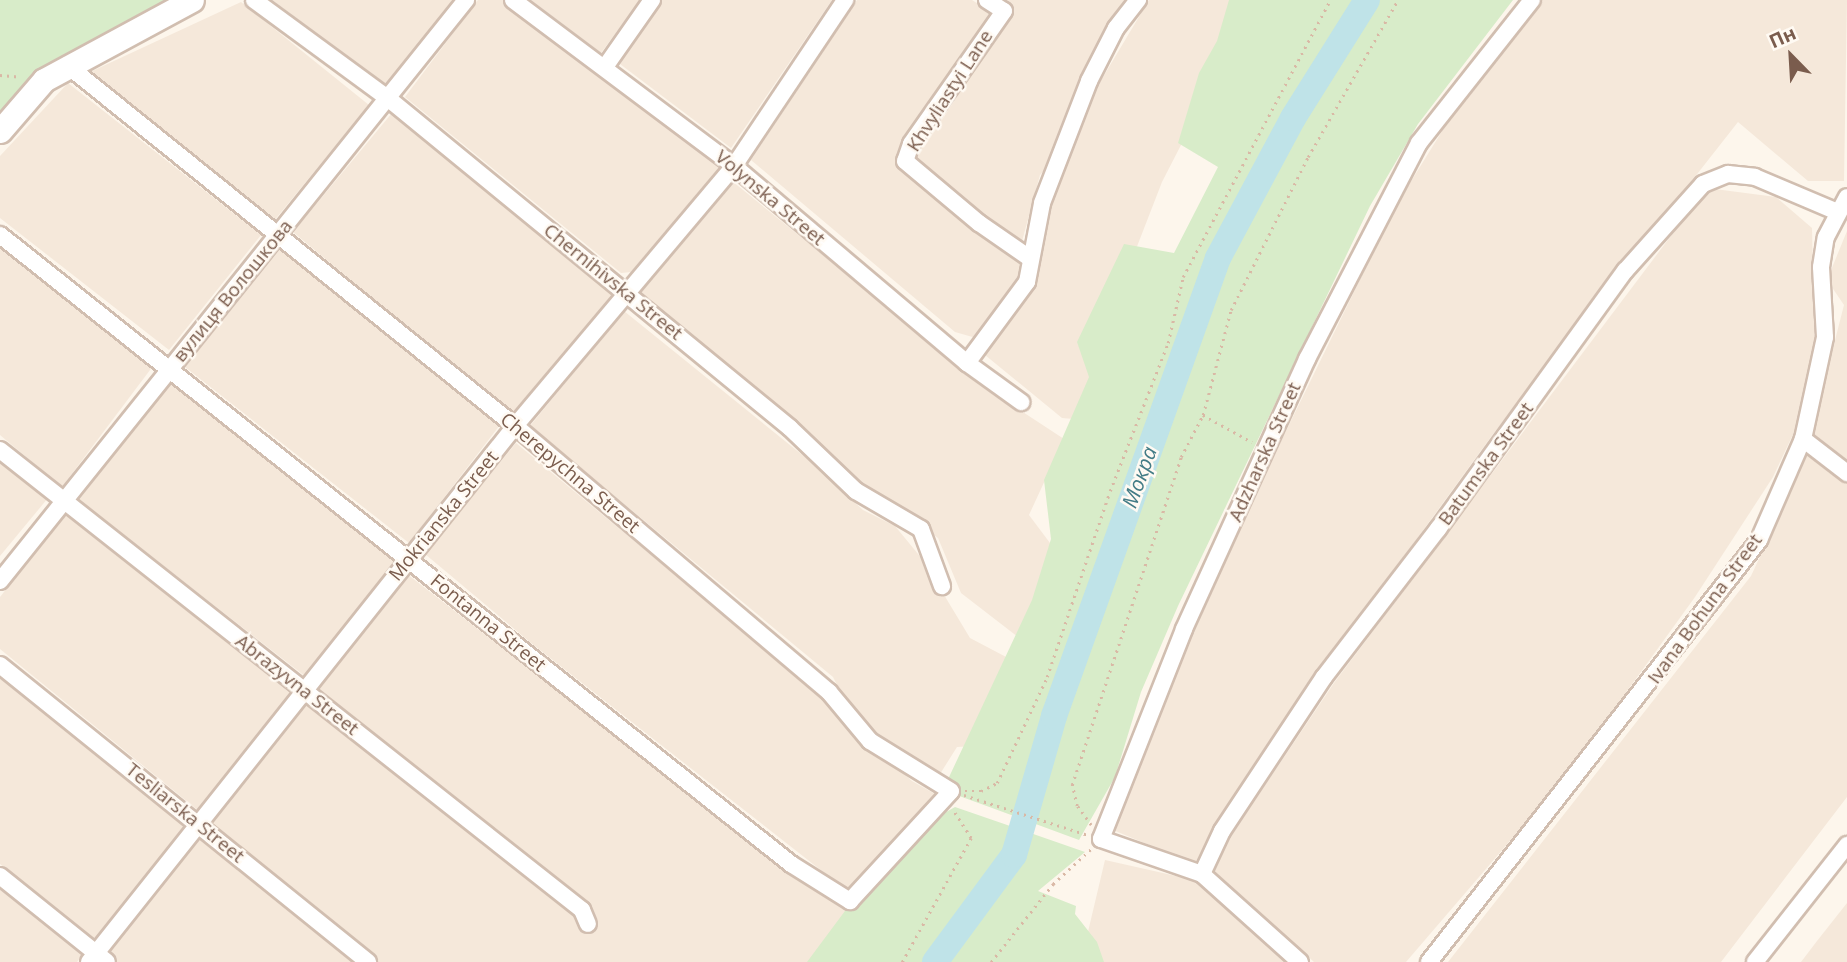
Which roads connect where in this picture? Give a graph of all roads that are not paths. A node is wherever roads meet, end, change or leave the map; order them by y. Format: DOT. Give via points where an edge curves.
graph roads {
  1 [pos="192,0"];
  2 [pos="254,0"];
  3 [pos="466,0"];
  4 [pos="513,0"];
  5 [pos="652,0"];
  6 [pos="845,0"];
  7 [pos="987,0"];
  8 [pos="1138,0"];
  9 [pos="1532,0"];
  10 [pos="67,65"];
  11 [pos="605,67"];
  12 [pos="390,100"];
  13 [pos="0,131"];
  14 [pos="734,166"];
  15 [pos="1843,205"];
  16 [pos="0,235"];
  17 [pos="277,236"];
  18 [pos="1031,258"];
  19 [pos="627,293"];
  20 [pos="967,363"];
  21 [pos="169,370"];
  22 [pos="1021,402"];
  23 [pos="515,426"];
  24 [pos="1803,439"];
  25 [pos="0,450"];
  26 [pos="1847,473"];
  27 [pos="64,501"];
  28 [pos="408,560"];
  29 [pos="0,581"];
  30 [pos="942,586"];
  31 [pos="0,665"];
  32 [pos="304,692"];
  33 [pos="201,825"];
  34 [pos="1847,845"];
  35 [pos="1202,874"];
  36 [pos="0,876"];
  37 [pos="850,901"];
  38 [pos="588,924"];
  39 [pos="97,959"];
  40 [pos="368,962"];
  41 [pos="1300,962"];
  42 [pos="1429,962"];
  43 [pos="1755,962"];
  1 -- 10 [label="street"];
  2 -- 12 [label="street, Chernihivska Street"];
  3 -- 12 [label="street, вулиця Волошкова"];
  4 -- 11 [label="street, Volynska Street"];
  5 -- 11 [label="street"];
  6 -- 14 [label="street, Mokrianska Street"];
  7 -- 18 [label="street, Khvyliastyi Lane" via="1004,11 911,145 905,161 979,223"];
  8 -- 18 [label="street" via="1116,28 1089,81 1042,203"];
  9 -- 35 [label="street, Adzharska Street" via="1419,143 1307,359 1184,629 1101,839"];
  10 -- 13 [label="street" via="44,80"];
  10 -- 17 [label="street, Cherepychna Street"];
  11 -- 14 [label="street, Volynska Street"];
  12 -- 17 [label="street, вулиця Волошкова"];
  12 -- 19 [label="street, Chernihivska Street"];
  14 -- 19 [label="street, Mokrianska Street"];
  14 -- 20 [label="street, Volynska Street"];
  15 -- 24 [label="street, Ivana Bohuna Street" via="1826,237 1822,257 1825,337"];
  15 -- 35 [label="street, Batumska Street" via="1755,177 1728,174 1703,184 1625,271 1446,519 1324,677 1222,831"];
  16 -- 21 [label="street, Fontanna Street"];
  17 -- 21 [label="street, вулиця Волошкова"];
  17 -- 23 [label="street, Cherepychna Street"];
  18 -- 20 [label="street" via="1027,282"];
  19 -- 23 [label="street, Mokrianska Street"];
  19 -- 30 [label="street, Chernihivska Street" via="790,428 856,491 921,529"];
  20 -- 22 [label="street, Volynska Street"];
  21 -- 27 [label="street, вулиця Волошкова"];
  21 -- 28 [label="street, Fontanna Street"];
  23 -- 28 [label="street, Mokrianska Street"];
  23 -- 37 [label="street, Cherepychna Street" via="829,692 870,741 948,794"];
  24 -- 26 [label="street"];
  24 -- 42 [label="street, Ivana Bohuna Street" via="1759,540"];
  25 -- 27 [label="street, Abrazyvna Street"];
  27 -- 29 [label="street, вулиця Волошкова"];
  27 -- 32 [label="street, Abrazyvna Street"];
  28 -- 32 [label="street, Mokrianska Street"];
  28 -- 37 [label="street, Fontanna Street" via="791,864"];
  31 -- 33 [label="street, Tesliarska Street"];
  32 -- 33 [label="street, Mokrianska Street"];
  32 -- 38 [label="street, Abrazyvna Street" via="582,910"];
  33 -- 39 [label="street, Mokrianska Street"];
  33 -- 40 [label="street, Tesliarska Street"];
  34 -- 43 [label="street"];
  35 -- 41 [label="street"];
  36 -- 39 [label="street"];
}
